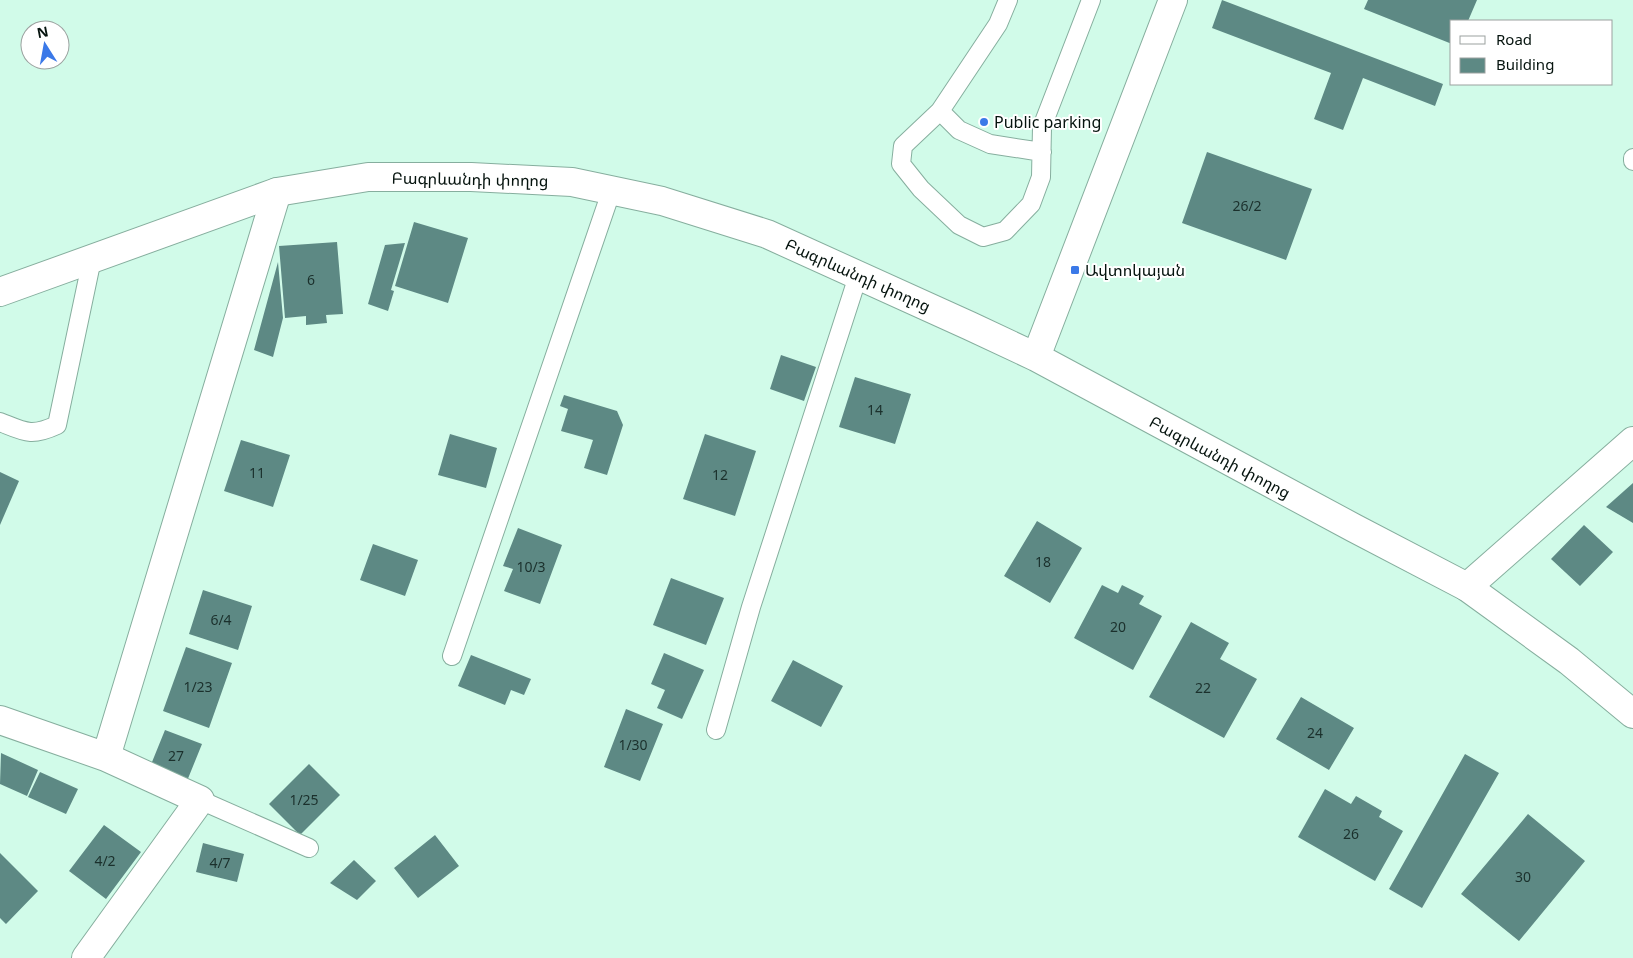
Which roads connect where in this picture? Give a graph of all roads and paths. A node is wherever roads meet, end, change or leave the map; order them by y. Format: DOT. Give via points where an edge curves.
graph roads {
  1 [pos="1008,0"];
  2 [pos="1091,0"];
  3 [pos="1173,0"];
  4 [pos="940,111"];
  5 [pos="1042,152"];
  6 [pos="612,189"];
  7 [pos="277,192"];
  8 [pos="92,259"];
  9 [pos="858,276"];
  10 [pos="0,292"];
  11 [pos="1036,357"];
  12 [pos="0,422"];
  13 [pos="1633,441"];
  14 [pos="1467,587"];
  15 [pos="452,656"];
  16 [pos="1633,714"];
  17 [pos="0,720"];
  18 [pos="716,730"];
  19 [pos="106,757"];
  20 [pos="200,800"];
  21 [pos="309,848"];
  22 [pos="86,958"];
  1 -- 4 [label="lane" via="998,24"];
  2 -- 5 [label="lane" via="1042,127"];
  3 -- 11 [label="street"];
  4 -- 5 [label="lane" via="959,130 990,144"];
  4 -- 5 [label="lane" via="903,146 901,164 959,225 983,237 1005,231 1031,204 1041,177"];
  6 -- 7 [label="street, Բագրևանդի փողոց" via="572,182 471,177 368,178"];
  6 -- 9 [label="street, Բագրևանդի փողոց" via="767,234"];
  6 -- 15 [label="lane"];
  7 -- 8 [label="street, Բագրևանդի փողոց"];
  7 -- 19 [label="street"];
  8 -- 10 [label="street, Բագրևանդի փողոց"];
  8 -- 12 [label="lane" via="57,425 43,432 27,432"];
  9 -- 11 [label="street, Բագրևանդի փողոց"];
  9 -- 18 [label="lane" via="751,607"];
  11 -- 14 [label="street, Բագրևանդի փողոց"];
  13 -- 14 [label="street"];
  14 -- 16 [label="street, Բագրևանդի փողոց" via="1569,661"];
  17 -- 19 [label="street"];
  19 -- 20 [label="street"];
  20 -- 21 [label="lane"];
  20 -- 22 [label="street"];
}
